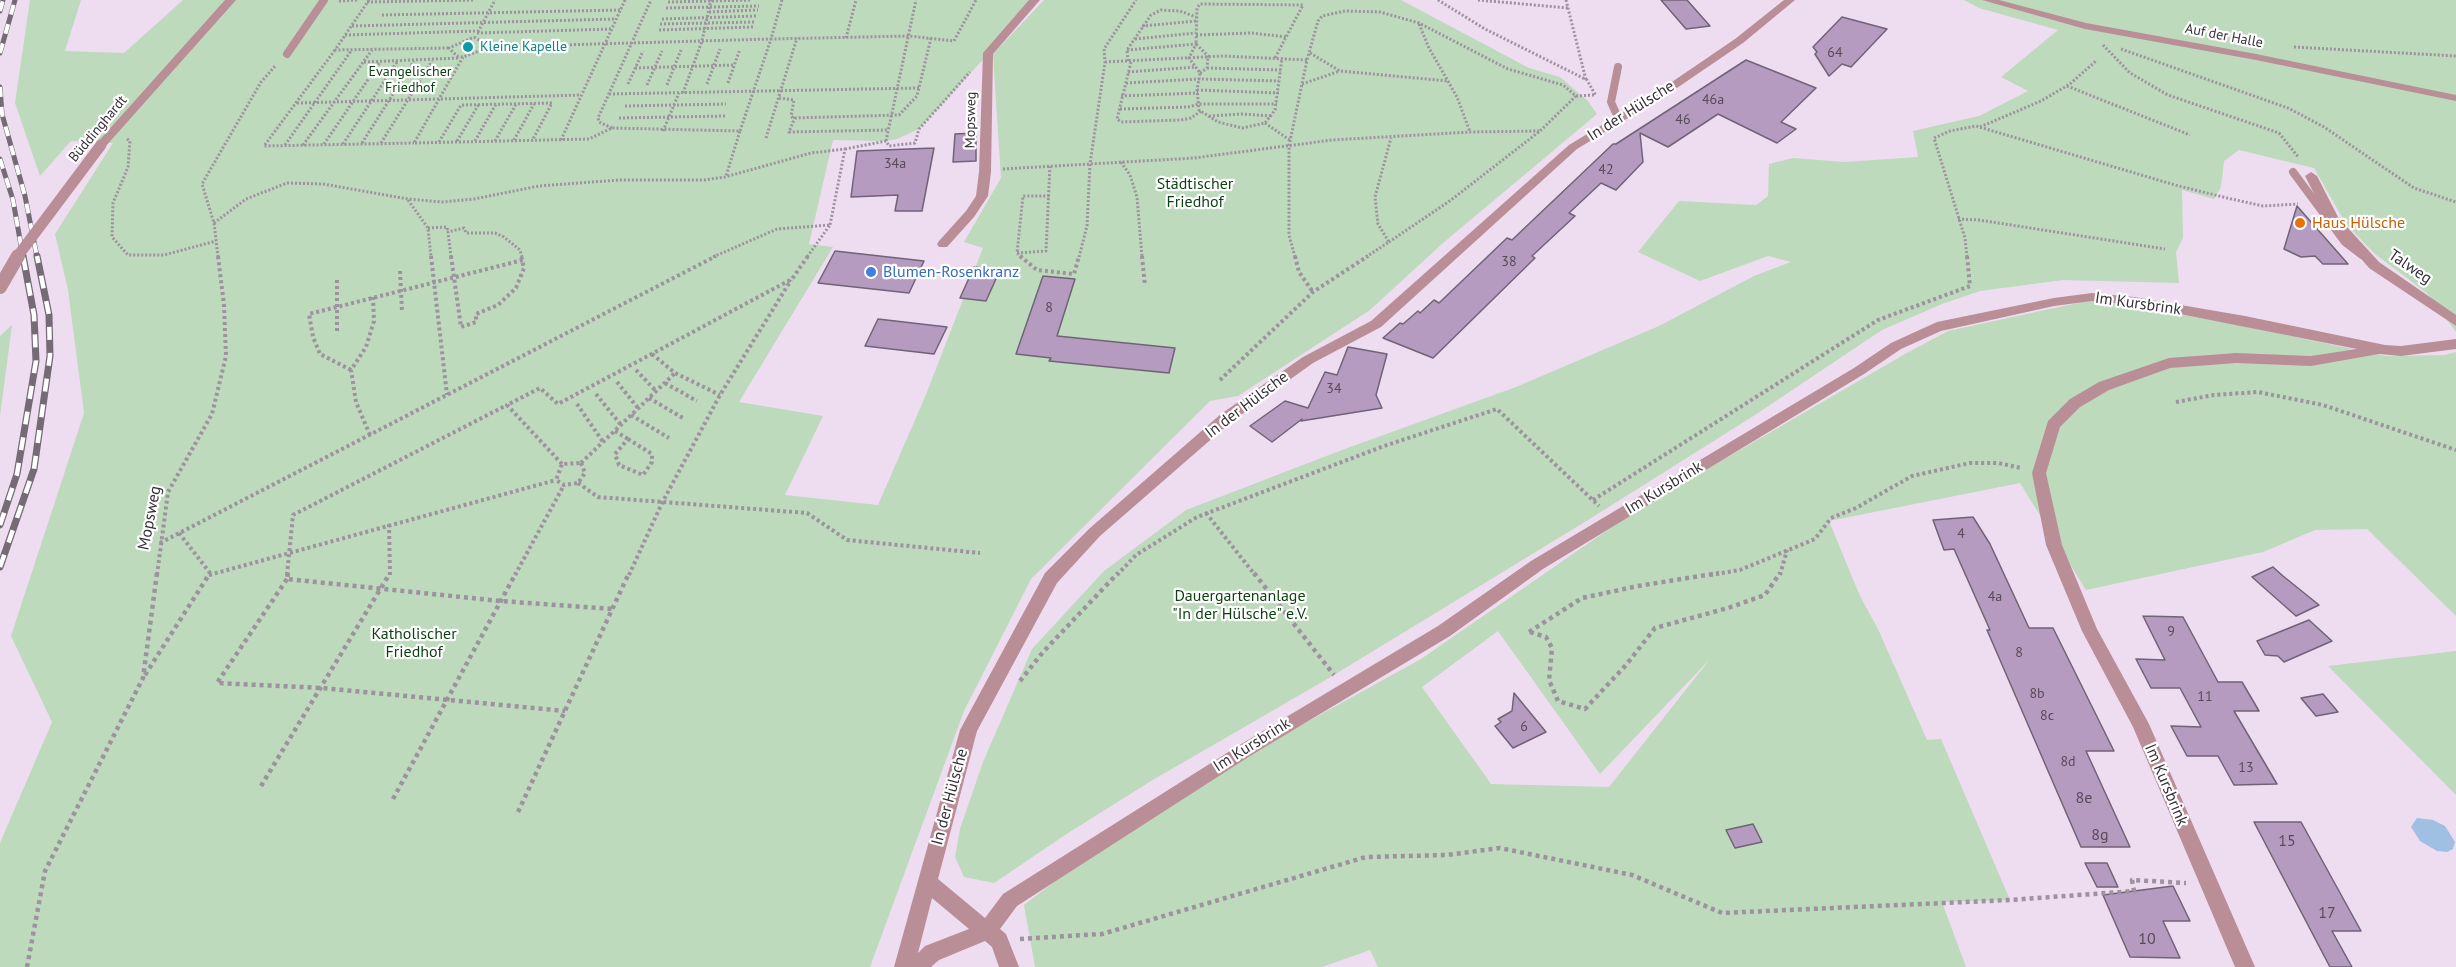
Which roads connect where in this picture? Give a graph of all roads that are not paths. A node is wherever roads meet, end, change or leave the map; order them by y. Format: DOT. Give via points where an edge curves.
graph roads {
  1 [pos="231,0"];
  2 [pos="324,0"];
  3 [pos="1035,0"];
  4 [pos="1790,0"];
  5 [pos="1987,0"];
  6 [pos="287,54"];
  7 [pos="1618,67"];
  8 [pos="2456,98"];
  9 [pos="1619,120"];
  10 [pos="2293,172"];
  11 [pos="2311,176"];
  12 [pos="943,244"];
  13 [pos="2374,265"];
  14 [pos="0,287"];
  15 [pos="2456,321"];
  16 [pos="2456,344"];
  17 [pos="2385,350"];
  18 [pos="927,882"];
  19 [pos="993,936"];
  20 [pos="904,967"];
  21 [pos="916,967"];
  22 [pos="1009,967"];
  23 [pos="2245,967"];
  1 -- 14 [label="street, Büddinghardt, bridge" via="101,145 15,260"];
  2 -- 6 [label="lane"];
  3 -- 12 [label="street, Mopsweg" via="988,53 982,196"];
  4 -- 9 [label="street, In der Hülsche" via="1730,47"];
  5 -- 8 [label="street, Auf der Halle" via="2085,26"];
  7 -- 9 [label="lane" via="1611,102"];
  9 -- 18 [label="street, In der Hülsche" via="1573,147 1377,324 1308,360 1226,418 1095,532 1051,578 969,730"];
  10 -- 13 [label="lane" via="2345,242"];
  11 -- 13 [label="street, Talweg" via="2334,219"];
  13 -- 15 [label="street, Talweg"];
  16 -- 17 [label="street, Im Kursbrink"];
  17 -- 19 [label="street, Im Kursbrink" via="2245,321 2092,297 1948,325 1896,346 1538,565 1444,631 1148,810 1010,900"];
  17 -- 23 [label="street, Im Kursbrink" via="2311,361 2236,358 2169,363 2103,386 2075,403 2053,425 2039,473 2054,545 2090,631 2140,724"];
  18 -- 19 [label="street"];
  18 -- 20 [label="street, In der Hülsche"];
  19 -- 21 [label="street" via="932,953"];
  19 -- 22 [label="street"];
}
